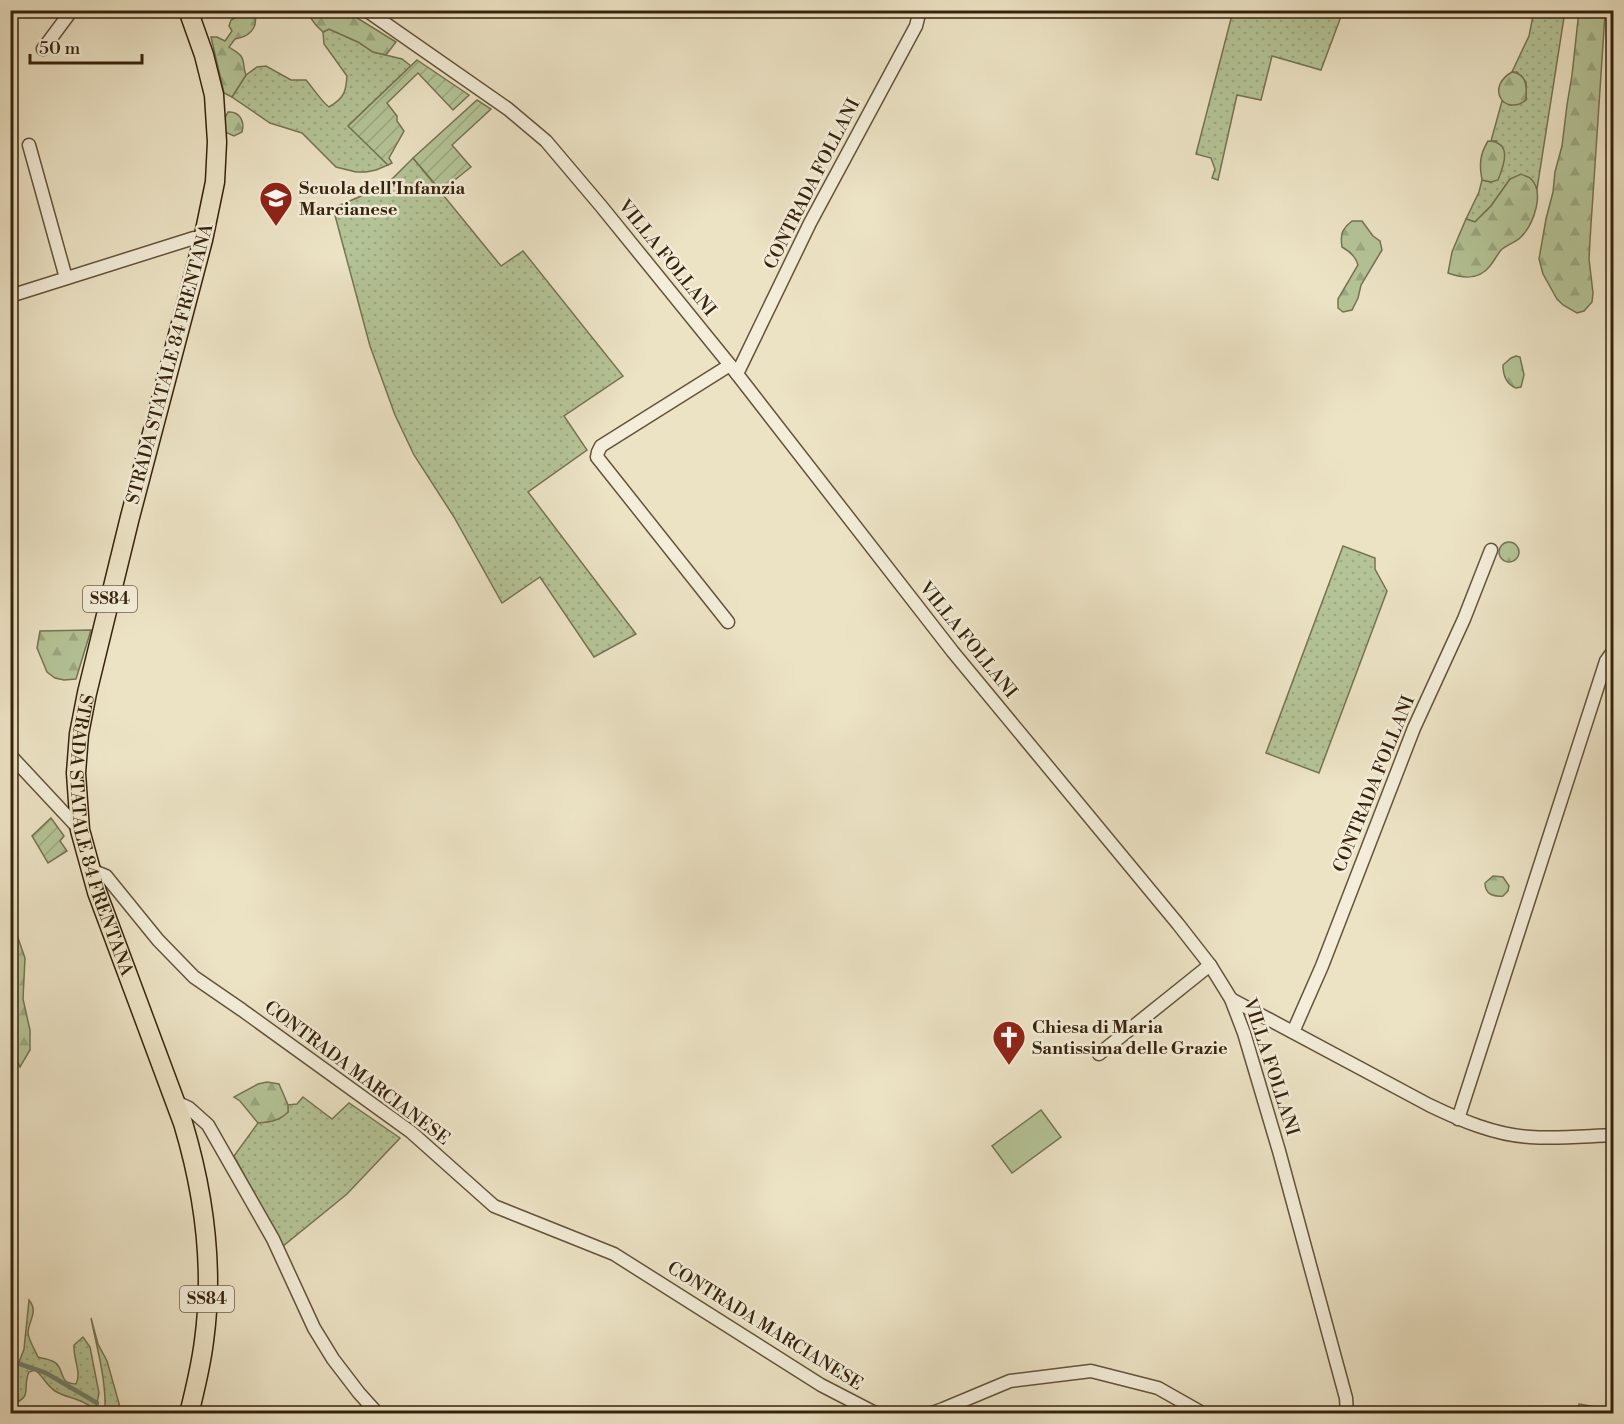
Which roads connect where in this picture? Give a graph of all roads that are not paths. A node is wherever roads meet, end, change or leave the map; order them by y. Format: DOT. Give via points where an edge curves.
graph roads {
  1 [pos="72,10"];
  2 [pos="188,10"];
  3 [pos="366,10"];
  4 [pos="920,10"];
  5 [pos="43,49"];
  6 [pos="29,145"];
  7 [pos="203,240"];
  8 [pos="66,278"];
  9 [pos="10,296"];
  10 [pos="733,370"];
  11 [pos="1491,550"];
  12 [pos="728,622"];
  13 [pos="1614,650"];
  14 [pos="10,755"];
  15 [pos="80,830"];
  16 [pos="91,870"];
  17 [pos="1210,965"];
  18 [pos="1231,999"];
  19 [pos="1293,1032"];
  20 [pos="1099,1054"];
  21 [pos="174,1101"];
  22 [pos="1458,1119"];
  23 [pos="1614,1135"];
  24 [pos="189,1413"];
  25 [pos="378,1413"];
  26 [pos="877,1413"];
  27 [pos="929,1413"];
  28 [pos="1204,1413"];
  29 [pos="1347,1413"];
  1 -- 5 [label="street"];
  2 -- 7 [label="main road, STRADA STATALE 84 FRENTANA / SS84" via="214,95 214,182"];
  3 -- 10 [label="street, VILLA FOLLANI" via="508,109 546,141"];
  4 -- 10 [label="street, CONTRADA FOLLANI" via="916,26"];
  6 -- 8 [label="street"];
  7 -- 8 [label="street" via="194,238"];
  7 -- 15 [label="main road, STRADA STATALE 84 FRENTANA / SS84" via="85,704 76,772"];
  8 -- 9 [label="street"];
  10 -- 12 [label="street" via="601,446 597,457"];
  10 -- 17 [label="street, VILLA FOLLANI" via="946,642"];
  11 -- 19 [label="street, CONTRADA FOLLANI" via="1414,728"];
  13 -- 22 [label="street" via="1606,661"];
  14 -- 15 [label="street"];
  15 -- 16 [label="main road, STRADA STATALE 84 FRENTANA / SS84"];
  16 -- 21 [label="main road, STRADA STATALE 84 FRENTANA / SS84"];
  16 -- 26 [label="street, CONTRADA MARCIANESE" via="106,876 194,977 411,1132 494,1206 614,1254 821,1385"];
  17 -- 18 [label="street, VILLA FOLLANI"];
  17 -- 20 [label="street"];
  18 -- 19 [label="street"];
  18 -- 29 [label="street, VILLA FOLLANI" via="1279,1151"];
  19 -- 22 [label="street"];
  21 -- 24 [label="main road, STRADA STATALE 84 FRENTANA / SS84" via="191,1150 207,1245 207,1308 200,1370"];
  21 -- 25 [label="street" via="208,1125 273,1239 314,1328 333,1359"];
  22 -- 23 [label="street" via="1528,1137"];
  27 -- 28 [label="street" via="1010,1381 1091,1371 1158,1388"];
}
